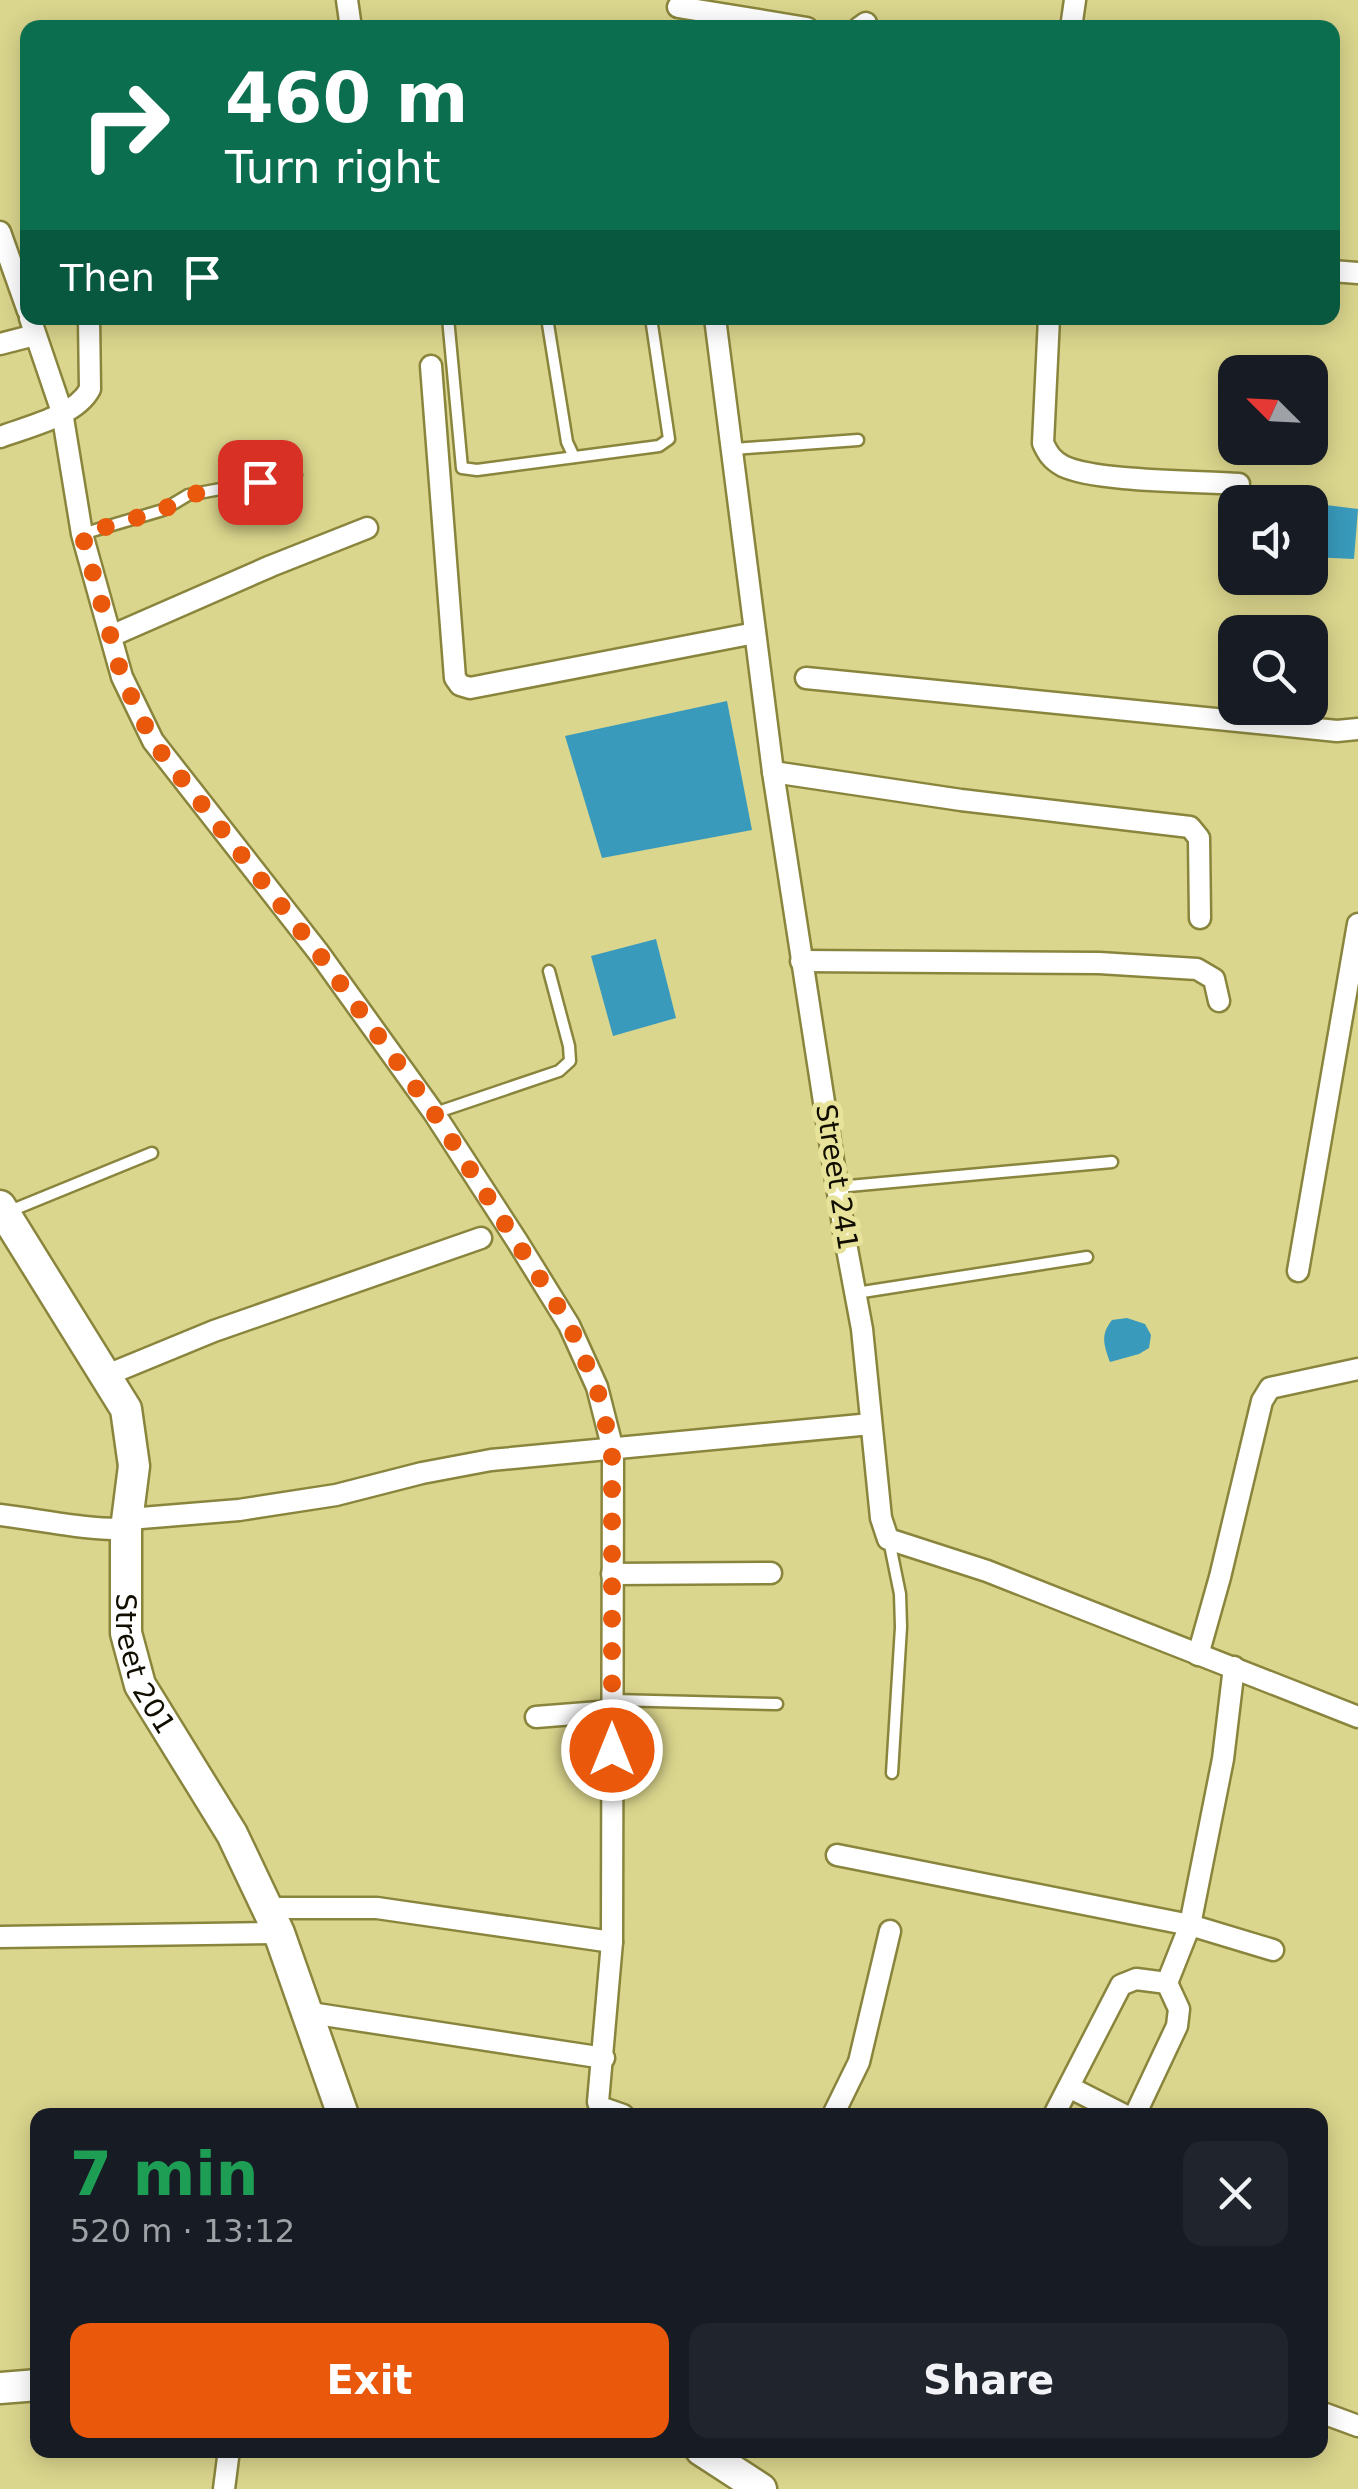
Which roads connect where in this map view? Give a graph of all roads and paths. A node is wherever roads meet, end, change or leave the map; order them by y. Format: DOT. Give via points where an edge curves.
graph roads {
  1 [pos="678,11"];
  2 [pos="746,20"];
  3 [pos="0,232"];
  4 [pos="20,289"];
  5 [pos="26,325"];
  6 [pos="32,325"];
  7 [pos="89,325"];
  8 [pos="449,325"];
  9 [pos="548,325"];
  10 [pos="652,325"];
  11 [pos="715,325"];
  12 [pos="1049,325"];
  13 [pos="0,344"];
  14 [pos="432,366"];
  15 [pos="62,412"];
  16 [pos="0,437"];
  17 [pos="858,440"];
  18 [pos="733,449"];
  19 [pos="574,457"];
  20 [pos="296,475"];
  21 [pos="1238,484"];
  22 [pos="368,528"];
  23 [pos="82,534"];
  24 [pos="755,633"];
  25 [pos="111,636"];
  26 [pos="806,678"];
  27 [pos="1347,730"];
  28 [pos="1358,743"];
  29 [pos="773,772"];
  30 [pos="1200,918"];
  31 [pos="1358,924"];
  32 [pos="801,961"];
  33 [pos="549,970"];
  34 [pos="1219,1001"];
  35 [pos="434,1113"];
  36 [pos="152,1153"];
  37 [pos="1112,1162"];
  38 [pos="838,1187"];
  39 [pos="2,1210"];
  40 [pos="481,1238"];
  41 [pos="1087,1258"];
  42 [pos="1298,1272"];
  43 [pos="856,1293"];
  44 [pos="1358,1369"];
  45 [pos="107,1375"];
  46 [pos="871,1424"];
  47 [pos="612,1450"];
  48 [pos="0,1516"];
  49 [pos="127,1524"];
  50 [pos="888,1539"];
  51 [pos="771,1572"];
  52 [pos="612,1574"];
  53 [pos="1198,1655"];
  54 [pos="1234,1667"];
  55 [pos="778,1704"];
  56 [pos="612,1706"];
  57 [pos="536,1717"];
  58 [pos="1358,1717"];
  59 [pos="892,1773"];
  60 [pos="837,1855"];
  61 [pos="272,1921"];
  62 [pos="1190,1925"];
  63 [pos="890,1931"];
  64 [pos="0,1936"];
  65 [pos="612,1942"];
  66 [pos="1273,1950"];
  67 [pos="1167,1983"];
  68 [pos="304,2012"];
  69 [pos="604,2058"];
  70 [pos="1069,2087"];
  71 [pos="340,2108"];
  72 [pos="603,2108"];
  73 [pos="836,2108"];
  74 [pos="1058,2108"];
  75 [pos="1110,2108"];
  76 [pos="1139,2108"];
  77 [pos="30,2386"];
  78 [pos="0,2388"];
  79 [pos="1328,2415"];
  80 [pos="1358,2426"];
  81 [pos="228,2458"];
  82 [pos="713,2458"];
  83 [pos="224,2489"];
  84 [pos="761,2489"];
  1 -- 2 [label="street"];
  3 -- 4 [label="street"];
  5 -- 13 [label="street"];
  6 -- 15 [label="street"];
  7 -- 15 [label="street" via="90,388"];
  8 -- 19 [label="lane" via="462,468"];
  9 -- 19 [label="lane"];
  10 -- 19 [label="lane" via="668,440"];
  11 -- 18 [label="street, Street 241"];
  12 -- 21 [label="street" via="1043,443 1050,458 1094,474"];
  14 -- 24 [label="street" via="460,685"];
  15 -- 16 [label="street"];
  15 -- 23 [label="street"];
  17 -- 18 [label="lane"];
  18 -- 24 [label="street, Street 241"];
  20 -- 23 [label="lane" via="188,495 163,510"];
  22 -- 25 [label="street"];
  23 -- 25 [label="street"];
  24 -- 29 [label="street, Street 241"];
  25 -- 35 [label="street" via="153,742"];
  26 -- 27 [label="street"];
  27 -- 28 [label="street"];
  29 -- 30 [label="street" via="1190,827 1200,838"];
  29 -- 32 [label="street, Street 241"];
  31 -- 42 [label="street"];
  32 -- 34 [label="street" via="1099,962 1197,970 1214,979"];
  32 -- 38 [label="street, Street 241"];
  33 -- 35 [label="lane" via="570,1061 559,1071"];
  35 -- 47 [label="street" via="569,1324 597,1388"];
  36 -- 39 [label="lane"];
  37 -- 38 [label="lane"];
  38 -- 43 [label="street, Street 241"];
  39 -- 45 [label="street, Street 201"];
  40 -- 45 [label="street"];
  41 -- 43 [label="lane"];
  43 -- 46 [label="street, Street 241"];
  44 -- 53 [label="street" via="1270,1388 1262,1402"];
  45 -- 49 [label="street, Street 201" via="126,1408 134,1466"];
  46 -- 47 [label="street"];
  46 -- 50 [label="street, Street 241"];
  47 -- 49 [label="street" via="491,1460 336,1495"];
  47 -- 52 [label="street"];
  48 -- 49 [label="street" via="97,1530"];
  49 -- 61 [label="street, Street 201" via="126,1633 140,1684 232,1834"];
  50 -- 53 [label="street"];
  50 -- 59 [label="lane" via="900,1594"];
  51 -- 52 [label="street"];
  52 -- 56 [label="street"];
  53 -- 54 [label="street"];
  54 -- 58 [label="street"];
  54 -- 62 [label="street" via="1224,1760"];
  55 -- 56 [label="lane"];
  56 -- 57 [label="street"];
  56 -- 65 [label="street"];
  60 -- 62 [label="street"];
  61 -- 64 [label="street"];
  61 -- 65 [label="street" via="377,1908"];
  61 -- 68 [label="street, Street 201"];
  62 -- 66 [label="street"];
  62 -- 67 [label="street"];
  63 -- 73 [label="street" via="859,2062"];
  65 -- 69 [label="street"];
  67 -- 70 [label="street" via="1122,1985"];
  67 -- 76 [label="street" via="1180,2008 1177,2026"];
  68 -- 69 [label="street"];
  68 -- 71 [label="street, Street 201"];
  69 -- 72 [label="street" via="598,2102"];
  70 -- 74 [label="street"];
  70 -- 75 [label="street"];
  77 -- 78 [label="street"];
  79 -- 80 [label="street"];
  81 -- 83 [label="street"];
  82 -- 84 [label="street"];
}
